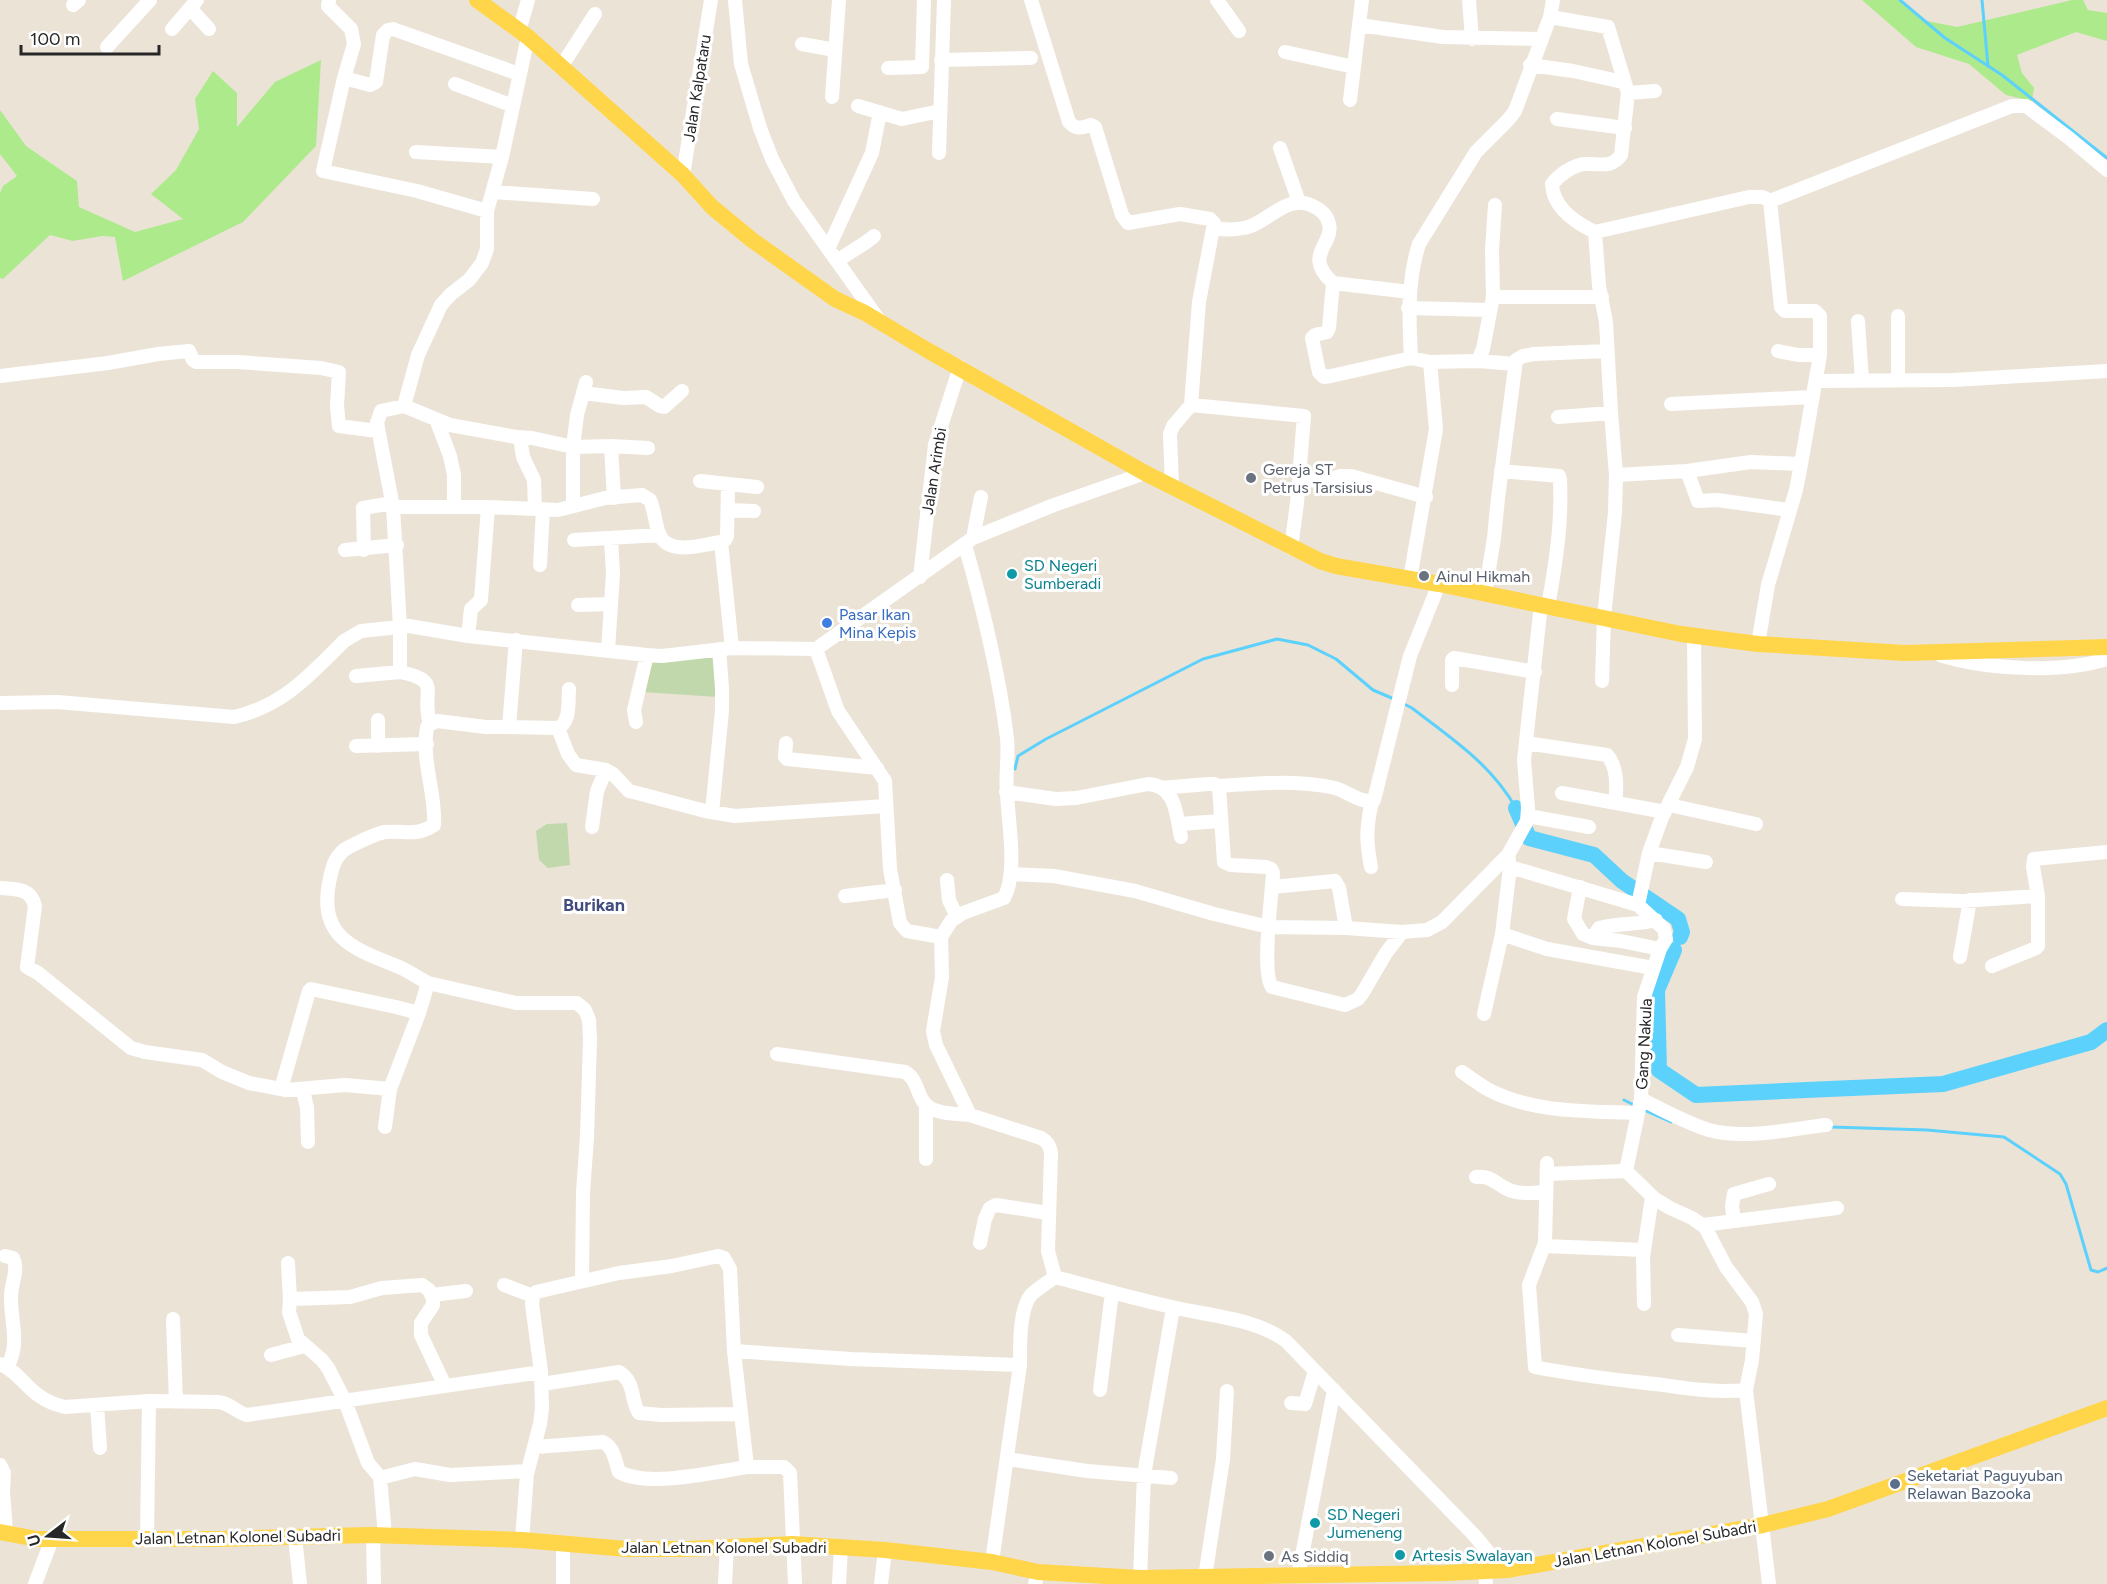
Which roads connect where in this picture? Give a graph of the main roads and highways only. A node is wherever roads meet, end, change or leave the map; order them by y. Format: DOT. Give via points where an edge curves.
graph roads {
  1 [pos="477,0"];
  2 [pos="2107,647"];
  3 [pos="2107,1408"];
  4 [pos="3,1532"];
  5 [pos="1486,1577"];
  6 [pos="1037,1578"];
  7 [pos="1107,1581"];
  8 [pos="1204,1581"];
  1 -- 2 [label="main road" via="524,34 682,175 712,207 835,298 1145,473 1291,548 1336,566 1694,636 1758,644 1887,653"];
  3 -- 5 [label="main road, Jalan Letnan Kolonel Subadri" via="1828,1509 1763,1525 1503,1570"];
  4 -- 6 [label="main road, Jalan Letnan Kolonel Subadri" via="37,1539 379,1536 522,1540 627,1549 792,1544 992,1562"];
  5 -- 8 [label="main road, Jalan Letnan Kolonel Subadri" via="1298,1576"];
  6 -- 7 [label="main road, Jalan Letnan Kolonel Subadri"];
  7 -- 8 [label="main road, Jalan Letnan Kolonel Subadri"];
}
